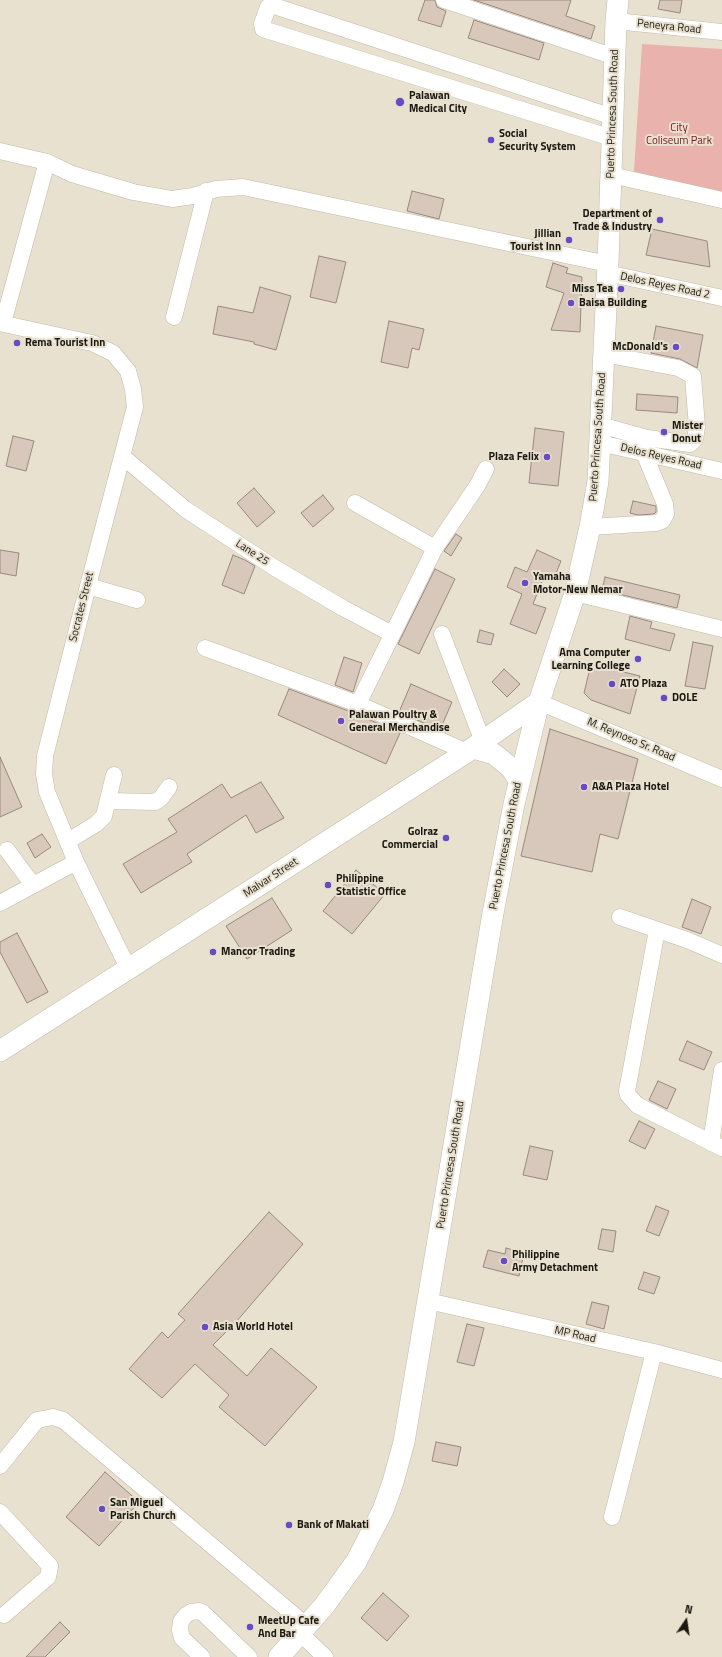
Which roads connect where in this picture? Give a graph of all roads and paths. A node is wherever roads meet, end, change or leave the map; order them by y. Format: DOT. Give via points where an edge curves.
graph roads {
  1 [pos="444,0"];
  2 [pos="618,0"];
  3 [pos="616,21"];
  4 [pos="722,32"];
  5 [pos="425,56"];
  6 [pos="615,57"];
  7 [pos="417,77"];
  8 [pos="613,117"];
  9 [pos="612,138"];
  10 [pos="0,151"];
  11 [pos="47,162"];
  12 [pos="611,175"];
  13 [pos="206,192"];
  14 [pos="722,200"];
  15 [pos="608,268"];
  16 [pos="722,298"];
  17 [pos="174,317"];
  18 [pos="1,323"];
  19 [pos="604,354"];
  20 [pos="600,434"];
  21 [pos="690,444"];
  22 [pos="644,453"];
  23 [pos="122,456"];
  24 [pos="690,464"];
  25 [pos="486,469"];
  26 [pos="722,471"];
  27 [pos="355,503"];
  28 [pos="590,528"];
  29 [pos="435,548"];
  30 [pos="88,586"];
  31 [pos="575,593"];
  32 [pos="137,600"];
  33 [pos="722,629"];
  34 [pos="392,634"];
  35 [pos="442,634"];
  36 [pos="205,648"];
  37 [pos="539,702"];
  38 [pos="358,704"];
  39 [pos="474,747"];
  40 [pos="114,775"];
  41 [pos="722,779"];
  42 [pos="519,780"];
  43 [pos="169,787"];
  44 [pos="108,801"];
  45 [pos="68,841"];
  46 [pos="7,850"];
  47 [pos="76,862"];
  48 [pos="33,886"];
  49 [pos="0,903"];
  50 [pos="620,917"];
  51 [pos="657,930"];
  52 [pos="722,956"];
  53 [pos="129,970"];
  54 [pos="0,1051"];
  55 [pos="722,1070"];
  56 [pos="717,1145"];
  57 [pos="428,1301"];
  58 [pos="654,1352"];
  59 [pos="722,1370"];
  60 [pos="0,1466"];
  61 [pos="0,1512"];
  62 [pos="612,1517"];
  63 [pos="4,1615"];
  64 [pos="304,1630"];
  65 [pos="282,1656"];
  66 [pos="202,1657"];
  67 [pos="249,1657"];
  68 [pos="326,1657"];
  1 -- 6 [label="street"];
  2 -- 3 [label="main road, Puerto Princesa South Road"];
  3 -- 4 [label="street, Peneyra Road"];
  3 -- 6 [label="main road, Puerto Princesa South Road"];
  5 -- 7 [label="street"];
  5 -- 7 [label="street" via="268,7 262,24 264,29"];
  5 -- 8 [label="street"];
  6 -- 8 [label="main road, Puerto Princesa South Road"];
  7 -- 9 [label="street"];
  8 -- 9 [label="main road, Puerto Princesa South Road"];
  9 -- 12 [label="main road, Puerto Princesa South Road"];
  10 -- 11 [label="street, Delos Reyes Road 2"];
  11 -- 13 [label="street, Delos Reyes Road 2" via="72,174 133,192 172,199"];
  11 -- 18 [label="street"];
  12 -- 14 [label="street"];
  12 -- 15 [label="main road, Puerto Princesa South Road"];
  13 -- 15 [label="street, Delos Reyes Road 2" via="243,187"];
  13 -- 17 [label="street"];
  15 -- 16 [label="street, Delos Reyes Road 2"];
  15 -- 19 [label="main road, Puerto Princesa South Road"];
  18 -- 23 [label="street, Socrates Street" via="92,343 113,353 128,372 134,395 135,407"];
  19 -- 20 [label="main road, Puerto Princesa South Road"];
  19 -- 21 [label="street" via="678,368 693,376 696,427 695,439"];
  20 -- 21 [label="street"];
  20 -- 22 [label="street, Delos Reyes Road"];
  20 -- 28 [label="main road, Puerto Princesa South Road" via="598,481"];
  21 -- 24 [label="street"];
  22 -- 24 [label="street, Delos Reyes Road"];
  22 -- 28 [label="street" via="665,504 666,514 662,522"];
  23 -- 30 [label="street, Socrates Street"];
  23 -- 34 [label="street, Lane 25" via="185,509 275,568"];
  24 -- 26 [label="street, Delos Reyes Road"];
  25 -- 29 [label="street"];
  27 -- 29 [label="street"];
  28 -- 31 [label="main road, Puerto Princesa South Road"];
  29 -- 34 [label="street"];
  30 -- 32 [label="street"];
  30 -- 45 [label="street, Socrates Street" via="46,756 44,774 47,792"];
  31 -- 33 [label="street"];
  31 -- 37 [label="main road, Puerto Princesa South Road"];
  34 -- 38 [label="street"];
  35 -- 39 [label="street"];
  36 -- 38 [label="street"];
  37 -- 39 [label="main road, Malvar Street"];
  37 -- 41 [label="street, M. Reynoso Sr. Road"];
  37 -- 42 [label="main road, Puerto Princesa South Road"];
  38 -- 39 [label="street"];
  39 -- 42 [label="main road" via="494,754 511,768"];
  39 -- 53 [label="main road, Malvar Street"];
  40 -- 44 [label="street"];
  42 -- 57 [label="main road, Puerto Princesa South Road" via="493,913"];
  43 -- 44 [label="street" via="155,802"];
  44 -- 45 [label="street" via="104,816 96,824"];
  45 -- 47 [label="street, Socrates Street"];
  46 -- 48 [label="street"];
  47 -- 48 [label="street"];
  47 -- 53 [label="street, Socrates Street"];
  48 -- 49 [label="street"];
  50 -- 51 [label="street"];
  51 -- 52 [label="street"];
  51 -- 56 [label="street" via="628,1095 637,1105"];
  53 -- 54 [label="main road, Malvar Street"];
  55 -- 56 [label="street"];
  57 -- 58 [label="street, MP Road"];
  57 -- 64 [label="main road, Puerto Princesa South Road" via="404,1442 383,1510 341,1585"];
  58 -- 59 [label="street, MP Road"];
  58 -- 62 [label="street"];
  60 -- 64 [label="street" via="37,1420 53,1417 63,1420"];
  61 -- 63 [label="street" via="50,1566 48,1577"];
  64 -- 65 [label="main road, Puerto Princesa South Road"];
  64 -- 68 [label="street"];
  66 -- 67 [label="street" via="182,1638 180,1630 182,1621 191,1612 204,1613"];
}
